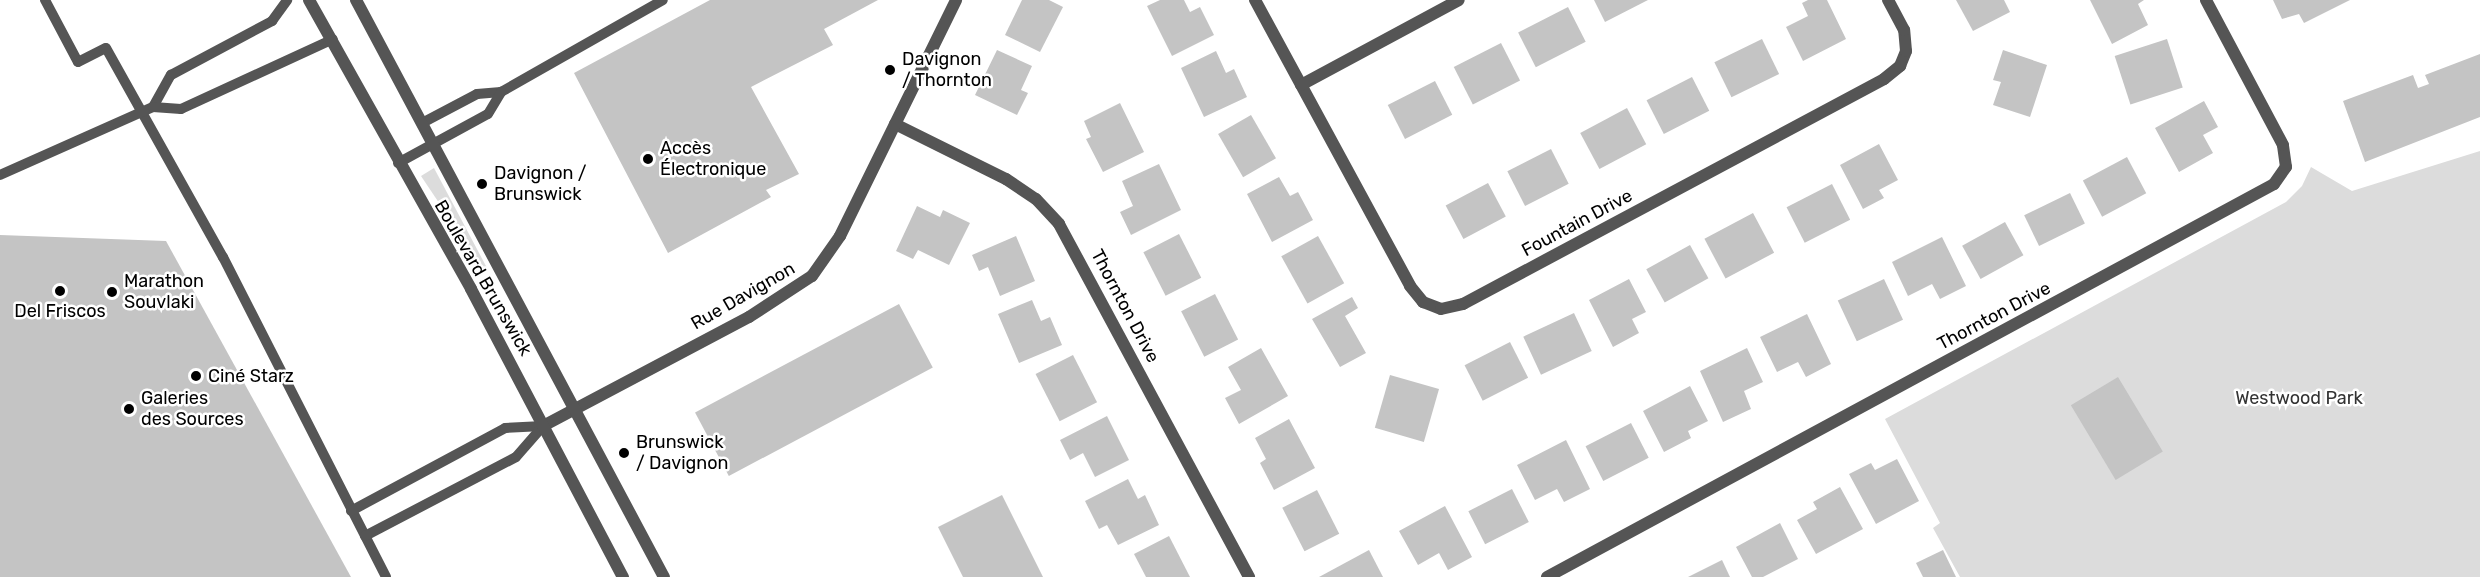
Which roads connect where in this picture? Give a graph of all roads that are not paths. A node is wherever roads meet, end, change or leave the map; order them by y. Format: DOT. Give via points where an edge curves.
graph roads {
  1 [pos="45,0"];
  2 [pos="287,0"];
  3 [pos="309,0"];
  4 [pos="356,0"];
  5 [pos="663,0"];
  6 [pos="956,0"];
  7 [pos="1255,0"];
  8 [pos="1460,0"];
  9 [pos="1888,0"];
  10 [pos="2206,0"];
  11 [pos="333,39"];
  12 [pos="1301,85"];
  13 [pos="501,92"];
  14 [pos="153,107"];
  15 [pos="140,113"];
  16 [pos="424,122"];
  17 [pos="895,124"];
  18 [pos="434,142"];
  19 [pos="398,163"];
  20 [pos="0,175"];
  21 [pos="577,408"];
  22 [pos="543,426"];
  23 [pos="351,511"];
  24 [pos="365,536"];
  25 [pos="386,577"];
  26 [pos="623,577"];
  27 [pos="664,577"];
  28 [pos="1249,577"];
  29 [pos="1547,577"];
  1 -- 15 [label="lane" via="78,62 106,48"];
  2 -- 14 [label="lane" via="272,21 171,75"];
  3 -- 11 [label="street, Boulevard Brunswick"];
  4 -- 16 [label="street, Boulevard Brunswick"];
  5 -- 13 [label="lane"];
  6 -- 17 [label="street, Rue Davignon"];
  7 -- 12 [label="street, Fountain Drive"];
  8 -- 12 [label="street"];
  9 -- 12 [label="street, Fountain Drive" via="1904,30 1906,51 1900,66 1884,79 1452,308 1431,307 1410,286"];
  10 -- 29 [label="street, Thornton Drive" via="2283,145 2286,167 2274,184"];
  11 -- 14 [label="lane" via="181,109"];
  11 -- 19 [label="street, Boulevard Brunswick"];
  13 -- 16 [label="lane" via="477,94"];
  13 -- 18 [label="lane" via="488,114"];
  14 -- 15 [label="lane"];
  15 -- 20 [label="lane"];
  15 -- 23 [label="lane" via="223,256"];
  16 -- 18 [label="street, Boulevard Brunswick"];
  17 -- 21 [label="street, Rue Davignon" via="840,236 812,276 759,312"];
  17 -- 28 [label="street, Thornton Drive" via="1024,190 1059,224"];
  18 -- 19 [label="lane"];
  18 -- 21 [label="street, Boulevard Brunswick"];
  19 -- 22 [label="street, Boulevard Brunswick"];
  21 -- 22 [label="street, Rue Davignon"];
  21 -- 27 [label="street, Boulevard Brunswick"];
  22 -- 23 [label="lane" via="505,428"];
  22 -- 24 [label="lane" via="516,457"];
  22 -- 26 [label="street, Boulevard Brunswick"];
  23 -- 24 [label="lane"];
  24 -- 25 [label="lane"];
}
